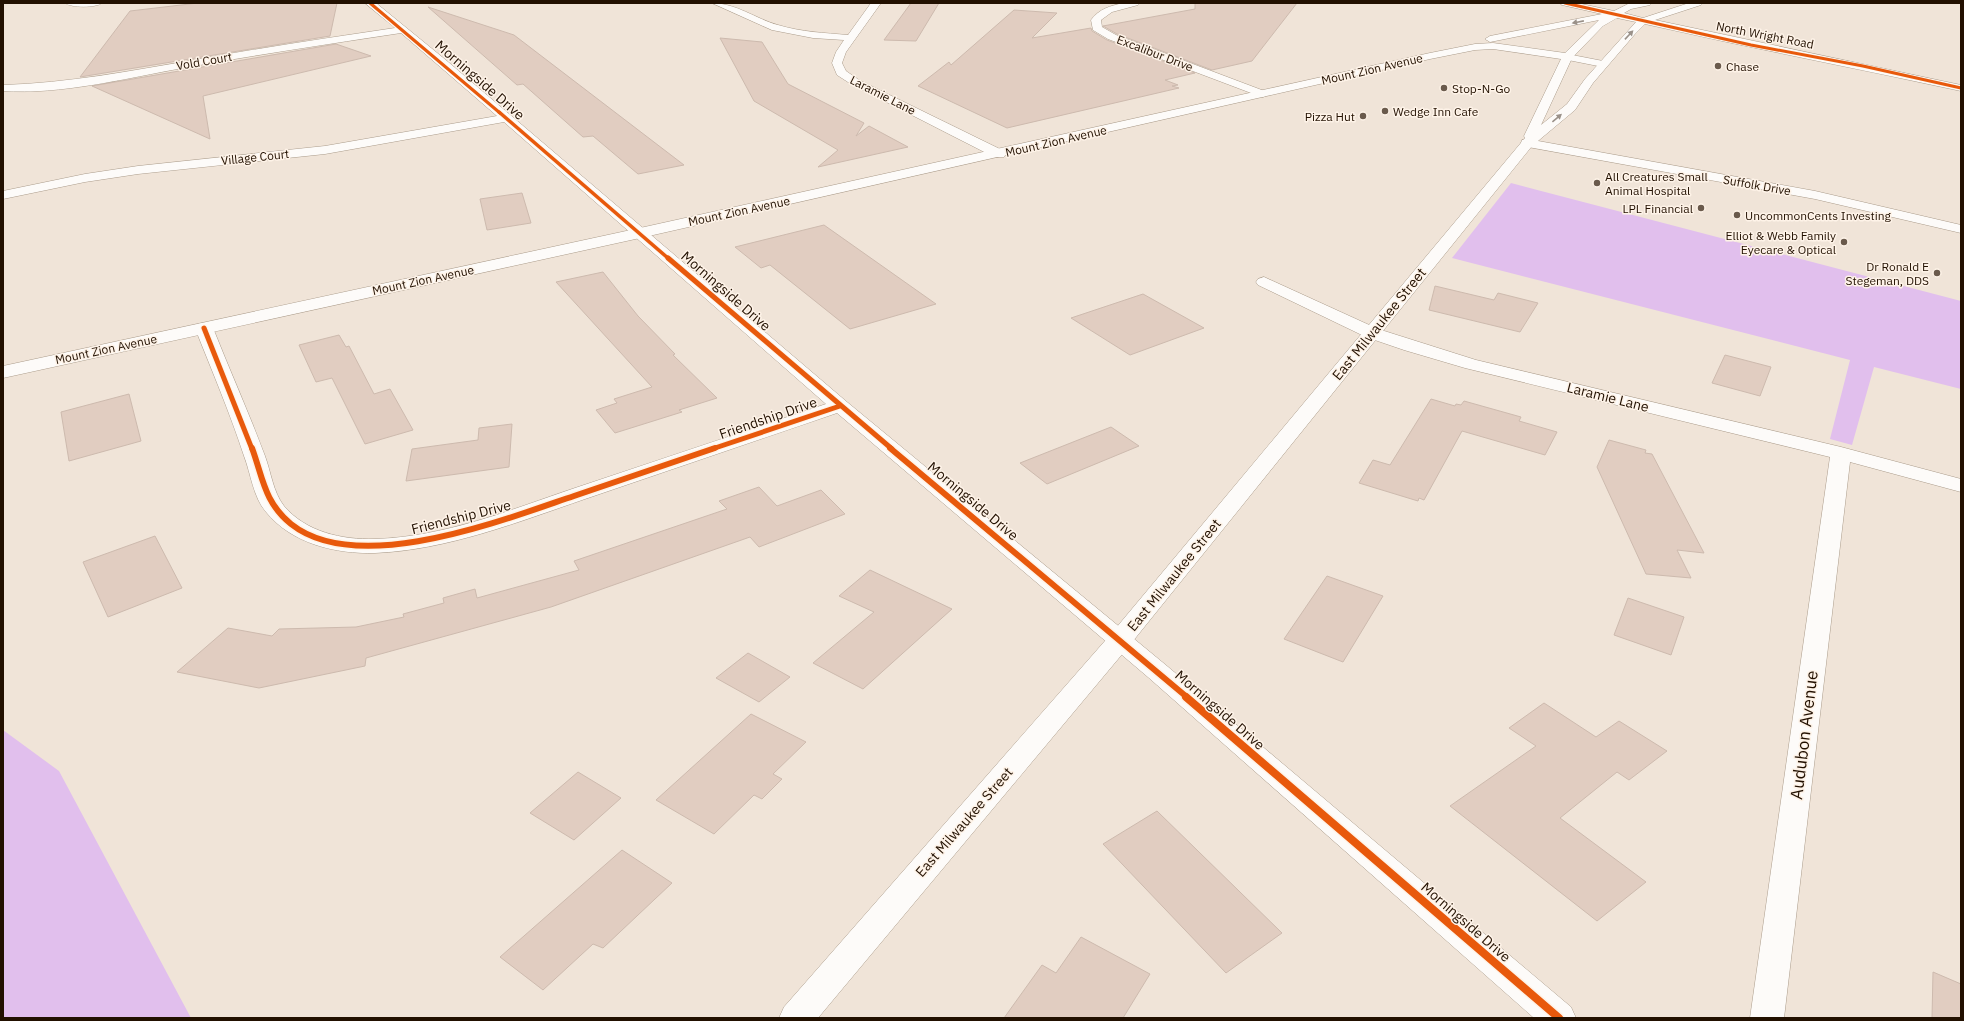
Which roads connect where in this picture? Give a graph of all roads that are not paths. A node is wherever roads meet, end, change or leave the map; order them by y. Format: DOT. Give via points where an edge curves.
graph roads {
  1 [pos="70,3"];
  2 [pos="97,3"];
  3 [pos="717,3"];
  4 [pos="876,3"];
  5 [pos="1135,3"];
  6 [pos="1565,3"];
  7 [pos="1608,3"];
  8 [pos="1647,3"];
  9 [pos="1698,3"];
  10 [pos="376,4"];
  11 [pos="1628,8"];
  12 [pos="1616,15"];
  13 [pos="1661,15"];
  14 [pos="1643,21"];
  15 [pos="404,30"];
  16 [pos="852,38"];
  17 [pos="1475,47"];
  18 [pos="1568,57"];
  19 [pos="1603,64"];
  20 [pos="1863,66"];
  21 [pos="4,88"];
  22 [pos="1961,88"];
  23 [pos="1262,94"];
  24 [pos="507,118"];
  25 [pos="1527,143"];
  26 [pos="999,154"];
  27 [pos="3,195"];
  28 [pos="1961,229"];
  29 [pos="640,233"];
  30 [pos="1264,282"];
  31 [pos="204,328"];
  32 [pos="1372,333"];
  33 [pos="3,372"];
  34 [pos="840,406"];
  35 [pos="1841,453"];
  36 [pos="1961,486"];
  37 [pos="1120,640"];
  38 [pos="796,1018"];
  39 [pos="1559,1018"];
  40 [pos="1767,1018"];
  1 -- 2 [label="street"];
  3 -- 16 [label="street" via="776,28 813,35"];
  4 -- 16 [label="street, Laramie Lane"];
  5 -- 23 [label="street, Excalibur Drive" via="1100,15 1096,20 1097,28 1112,37"];
  6 -- 12 [label="street, North Wright Road"];
  7 -- 11 [label="street, North Wright Road"];
  8 -- 11 [label="street, East Milwaukee Street"];
  9 -- 13 [label="street, East Milwaukee Street"];
  10 -- 15 [label="street, Morningside Drive"];
  11 -- 12 [label="street, East Milwaukee Street"];
  11 -- 13 [label="street, North Wright Road"];
  12 -- 14 [label="street, North Wright Road"];
  12 -- 17 [label="street, Mount Zion Avenue, one-way" via="1495,38 1482,41"];
  12 -- 18 [label="street, East Milwaukee Street" via="1600,24"];
  13 -- 14 [label="street, East Milwaukee Street"];
  13 -- 20 [label="street, North Wright Road"];
  19 -- 14 [label="street, East Milwaukee Street, one-way"];
  14 -- 20 [label="street, North Wright Road"];
  15 -- 21 [label="street, Vold Court" via="72,84"];
  15 -- 24 [label="street, Morningside Drive"];
  16 -- 26 [label="street, Laramie Lane" via="837,63 841,73"];
  17 -- 18 [label="street, Mount Zion Avenue" via="1506,47"];
  17 -- 23 [label="street, Mount Zion Avenue"];
  18 -- 19 [label="street, Mount Zion Avenue"];
  18 -- 25 [label="street, East Milwaukee Street"];
  25 -- 19 [label="street, East Milwaukee Street, one-way" via="1571,106"];
  20 -- 22 [label="street, North Wright Road"];
  23 -- 26 [label="street, Mount Zion Avenue"];
  24 -- 27 [label="street, Village Court" via="325,150 85,178"];
  24 -- 29 [label="street, Morningside Drive"];
  25 -- 28 [label="street, Suffolk Drive" via="1816,195"];
  25 -- 32 [label="street, East Milwaukee Street"];
  26 -- 29 [label="street, Mount Zion Avenue"];
  29 -- 31 [label="street, Mount Zion Avenue"];
  29 -- 34 [label="street, Morningside Drive"];
  30 -- 32 [label="street, Laramie Lane"];
  31 -- 33 [label="street, Mount Zion Avenue"];
  31 -- 34 [label="street, Friendship Drive" via="274,508 292,525 310,535 334,543 374,546 406,543 475,529"];
  32 -- 35 [label="street, Laramie Lane" via="1471,364"];
  32 -- 37 [label="street, East Milwaukee Street"];
  34 -- 37 [label="street, Morningside Drive"];
  35 -- 36 [label="street, Laramie Lane"];
  35 -- 40 [label="street, Audubon Avenue"];
  37 -- 38 [label="street, East Milwaukee Street"];
  37 -- 39 [label="street, Morningside Drive"];
}
